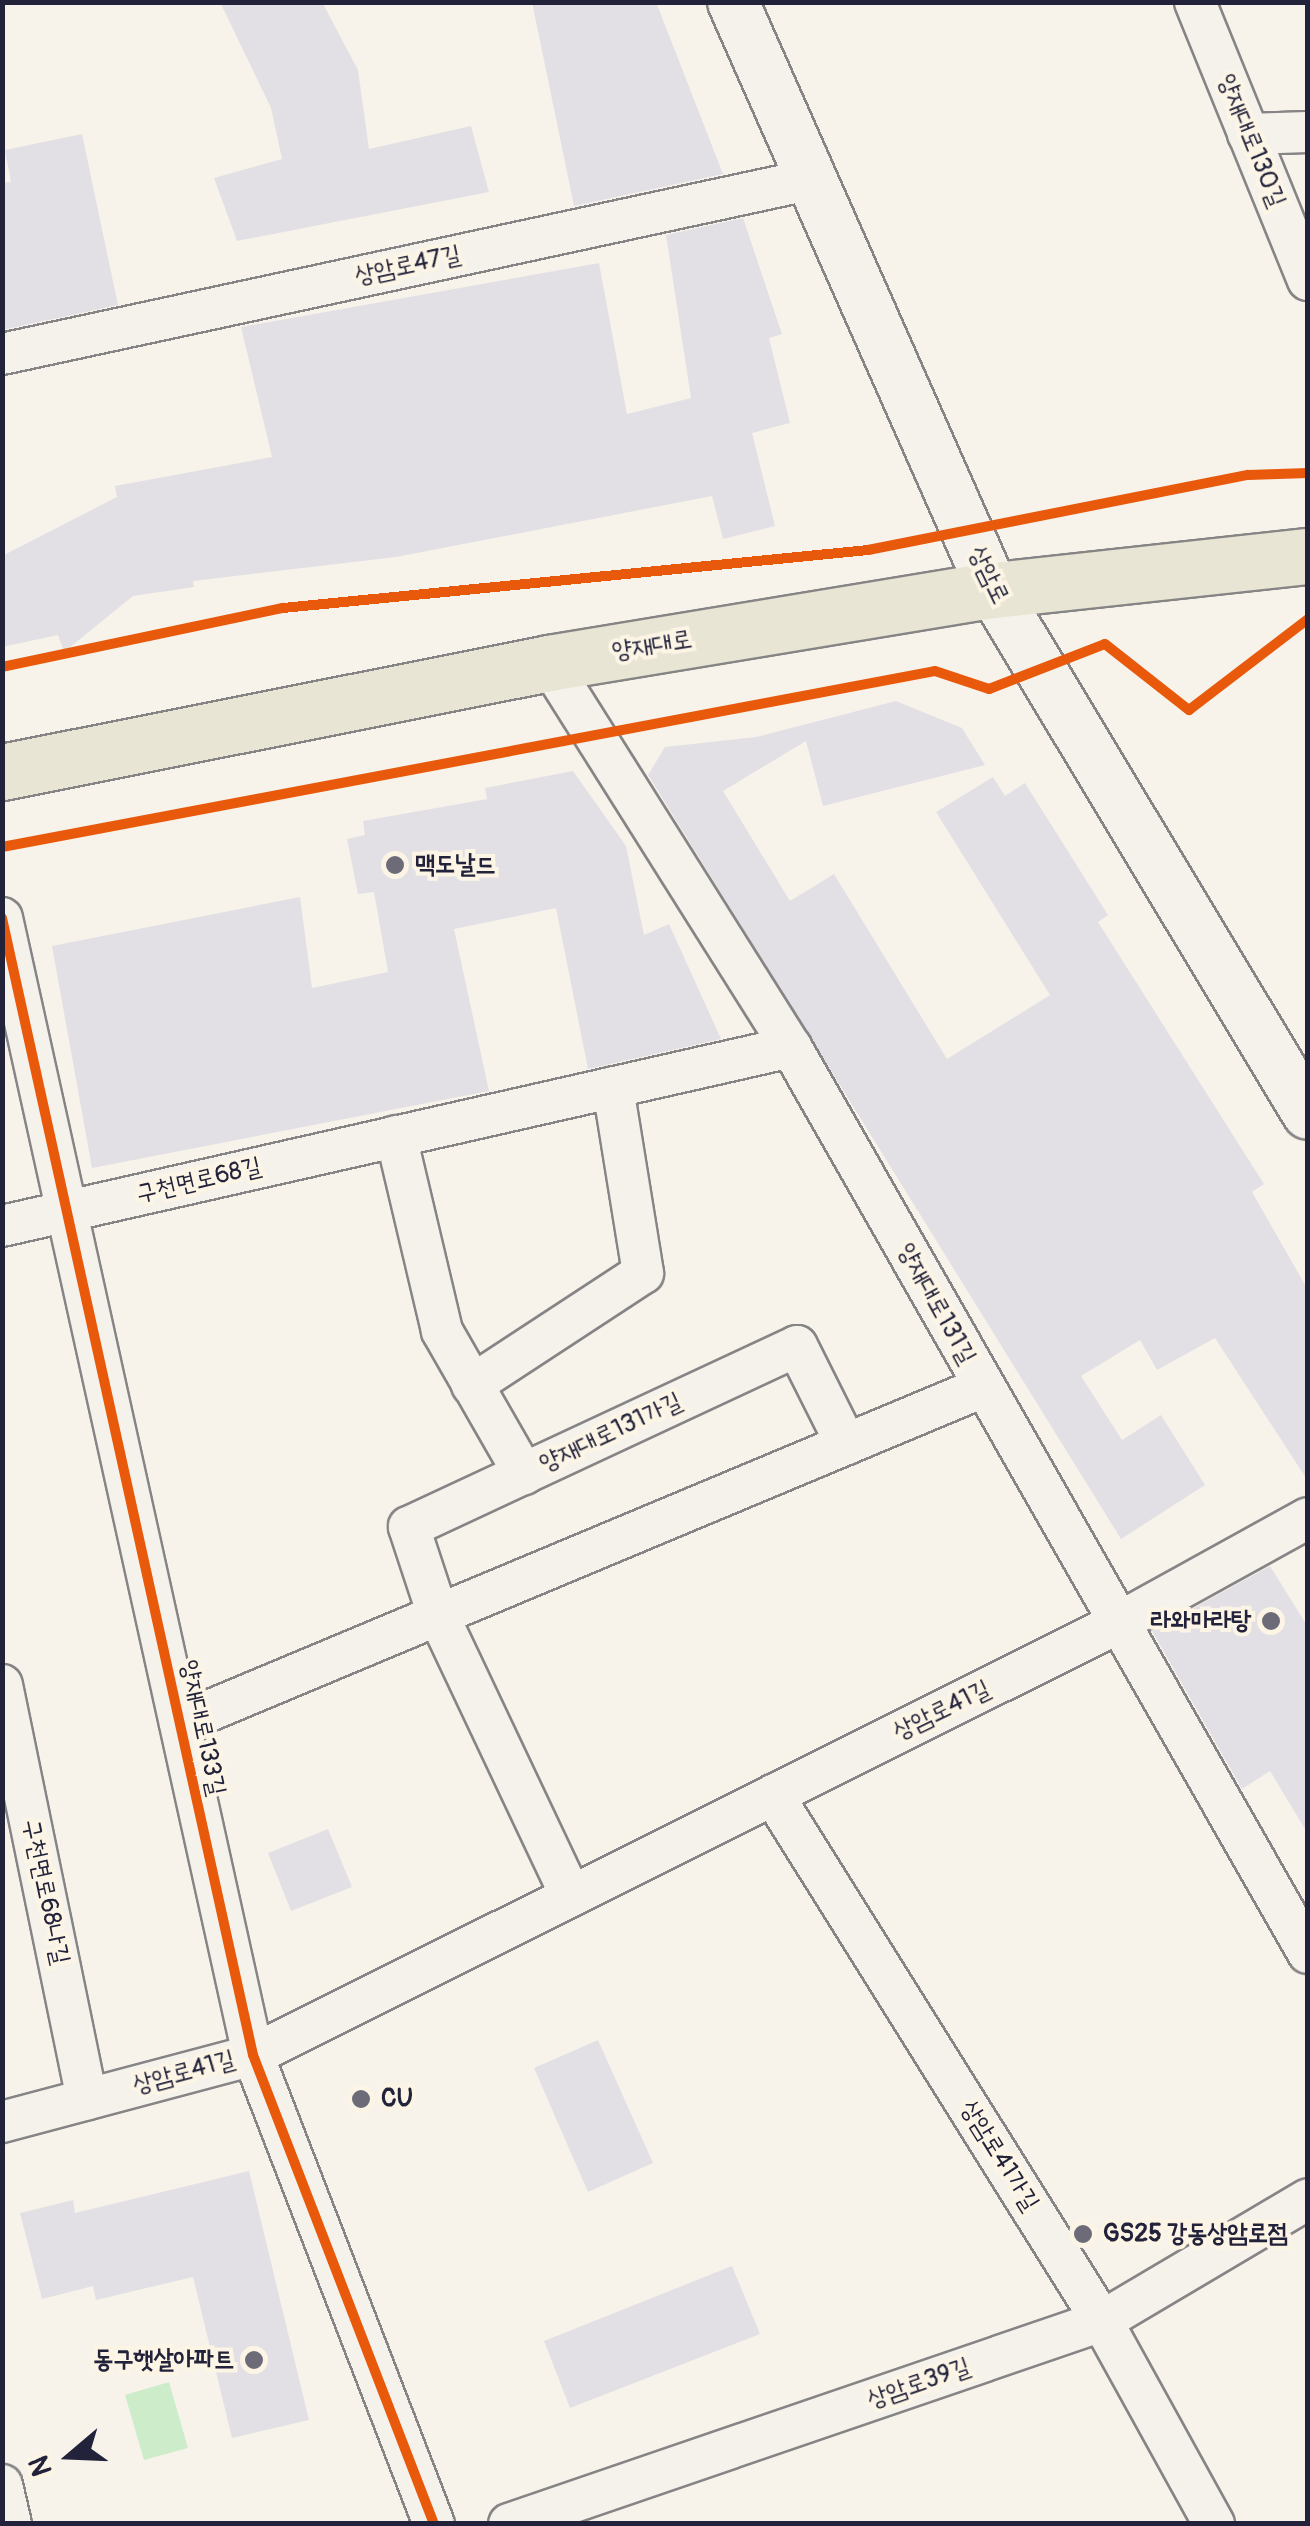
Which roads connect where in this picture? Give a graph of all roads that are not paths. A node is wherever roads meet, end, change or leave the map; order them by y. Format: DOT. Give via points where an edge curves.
graph roads {
  1 [pos="733,2"];
  2 [pos="1195,2"];
  3 [pos="1308,132"];
  4 [pos="1248,134"];
  5 [pos="814,179"];
  6 [pos="1308,280"];
  7 [pos="2,354"];
  8 [pos="1308,556"];
  9 [pos="993,590"];
  10 [pos="550,663"];
  11 [pos="2,772"];
  12 [pos="2,918"];
  13 [pos="791,1047"];
  14 [pos="613,1088"];
  15 [pos="1308,1114"];
  16 [pos="396,1136"];
  17 [pos="69,1211"];
  18 [pos="2,1226"];
  19 [pos="472,1385"];
  20 [pos="983,1387"];
  21 [pos="846,1444"];
  22 [pos="524,1474"];
  23 [pos="1308,1518"];
  24 [pos="438,1615"];
  25 [pos="1116,1624"];
  26 [pos="2,1686"];
  27 [pos="180,1723"];
  28 [pos="773,1795"];
  29 [pos="571,1896"];
  30 [pos="1308,1952"];
  31 [pos="253,2055"];
  32 [pos="87,2099"];
  33 [pos="2,2122"];
  34 [pos="1308,2199"];
  35 [pos="1102,2321"];
  36 [pos="2,2485"];
  37 [pos="11,2524"];
  38 [pos="434,2524"];
  39 [pos="509,2524"];
  40 [pos="1214,2524"];
  1 -- 5 [label="street, 상암로"];
  2 -- 4 [label="street, 양재대로130길"];
  3 -- 4 [label="street"];
  4 -- 6 [label="street, 양재대로130길"];
  5 -- 7 [label="street, 상암로47길"];
  5 -- 9 [label="street, 상암로"];
  8 -- 9 [label="main road, 양재대로"];
  9 -- 10 [label="main road, 양재대로"];
  9 -- 15 [label="street, 상암로"];
  10 -- 11 [label="main road, 양재대로"];
  10 -- 13 [label="street, 양재대로131길"];
  12 -- 17 [label="street, 양재대로133길"];
  13 -- 14 [label="street, 구천면로68길"];
  13 -- 20 [label="street, 양재대로131길"];
  14 -- 16 [label="street, 구천면로68길"];
  14 -- 19 [label="street" via="642,1273"];
  16 -- 17 [label="street, 구천면로68길"];
  16 -- 19 [label="street" via="442,1331"];
  17 -- 18 [label="street, 구천면로68길"];
  17 -- 27 [label="street, 양재대로133길"];
  19 -- 22 [label="street"];
  20 -- 21 [label="street"];
  20 -- 25 [label="street, 양재대로131길"];
  21 -- 22 [label="street, 양재대로131가길" via="796,1346"];
  21 -- 24 [label="street"];
  22 -- 24 [label="street, 양재대로131가길" via="410,1527"];
  23 -- 25 [label="street, 상암로41길"];
  24 -- 27 [label="street"];
  24 -- 29 [label="street"];
  25 -- 28 [label="street, 상암로41길"];
  25 -- 30 [label="street, 양재대로131길"];
  26 -- 32 [label="street, 구천면로68나길"];
  27 -- 31 [label="street, 양재대로133길"];
  28 -- 29 [label="street, 상암로41길"];
  28 -- 35 [label="street, 상암로41가길"];
  29 -- 31 [label="street, 상암로41길"];
  31 -- 32 [label="street, 상암로41길"];
  31 -- 38 [label="street, 양재대로133길"];
  32 -- 33 [label="street, 상암로41길"];
  34 -- 35 [label="street, 상암로39길"];
  35 -- 39 [label="street, 상암로39길"];
  35 -- 40 [label="street, 상암로41가길"];
  36 -- 37 [label="street"];
}
